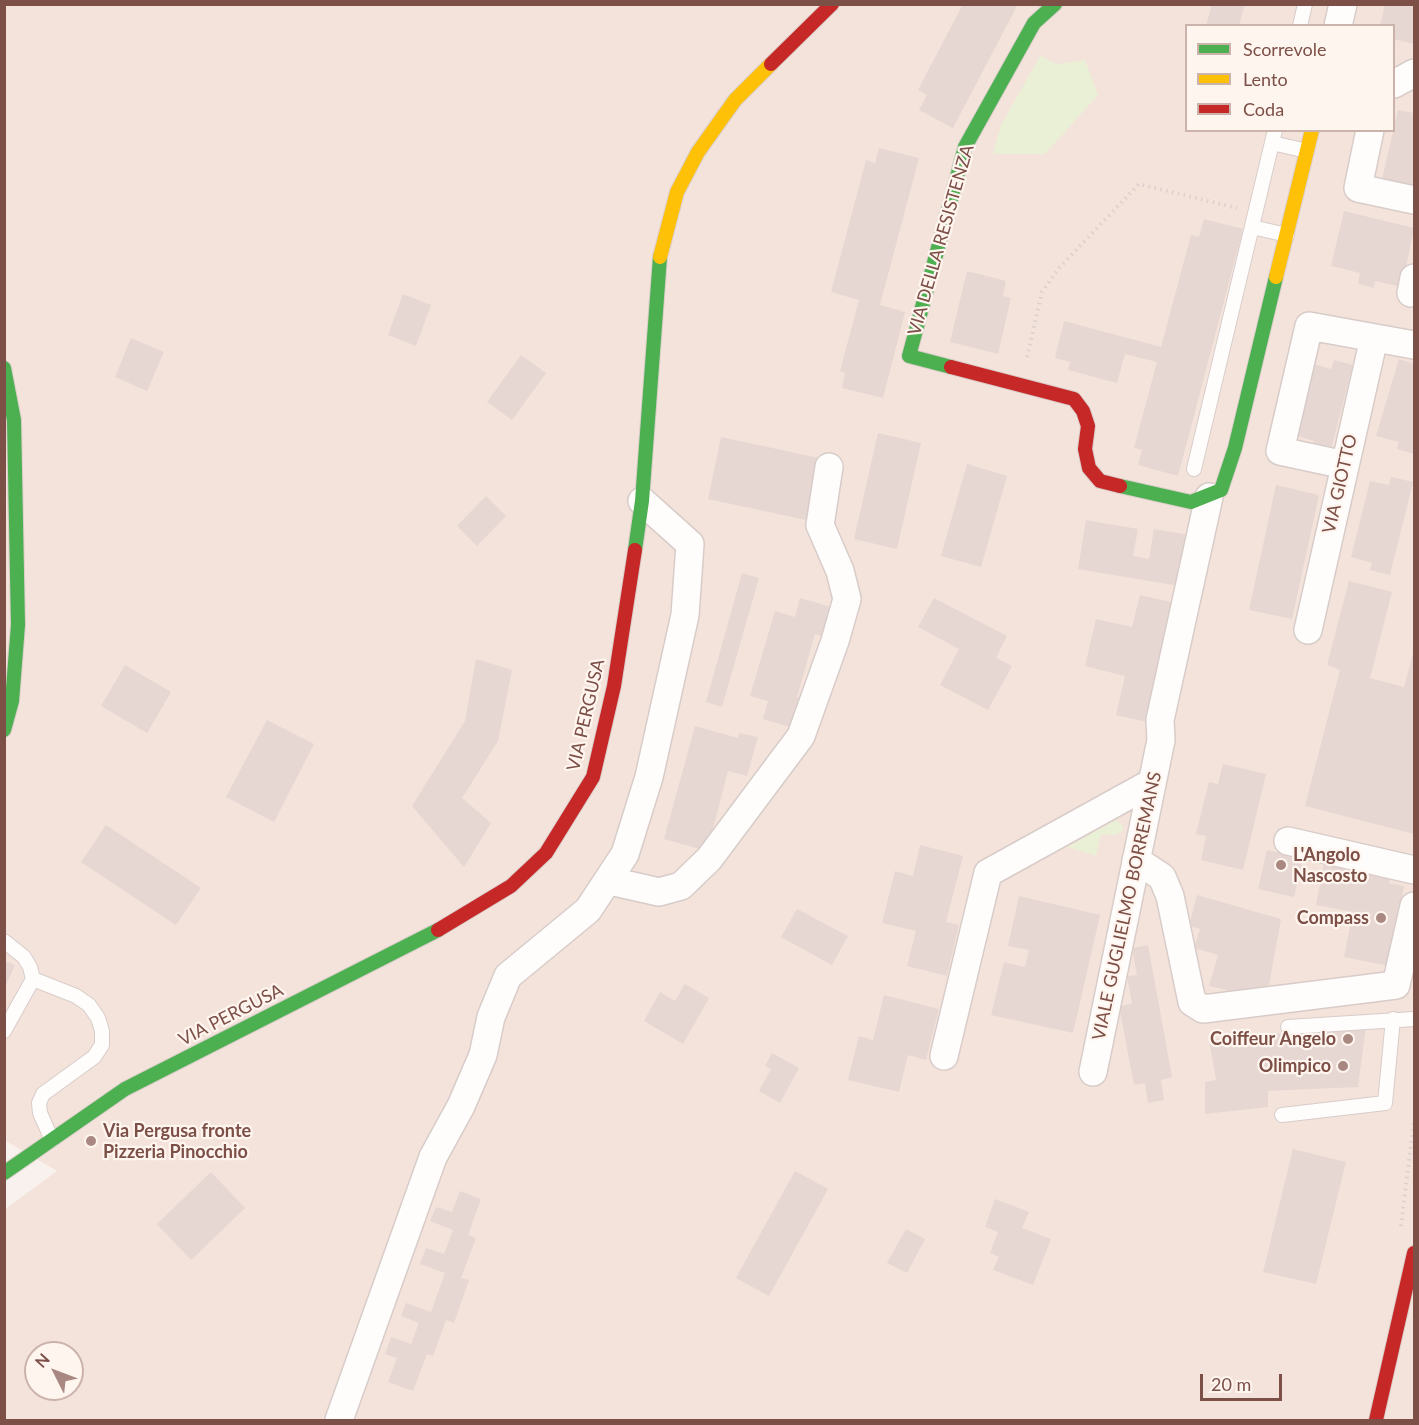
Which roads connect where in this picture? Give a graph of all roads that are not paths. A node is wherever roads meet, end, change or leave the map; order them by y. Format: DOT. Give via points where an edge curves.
graph roads {
  1 [pos="832,4"];
  2 [pos="1054,4"];
  3 [pos="1305,4"];
  4 [pos="1343,4"];
  5 [pos="1300,24"];
  6 [pos="1338,24"];
  7 [pos="1414,73"];
  8 [pos="1395,83"];
  9 [pos="1312,132"];
  10 [pos="1370,132"];
  11 [pos="1274,137"];
  12 [pos="1307,151"];
  13 [pos="1414,200"];
  14 [pos="1252,227"];
  15 [pos="1287,235"];
  16 [pos="1374,338"];
  17 [pos="1414,345"];
  18 [pos="4,368"];
  19 [pos="1345,465"];
  20 [pos="829,466"];
  21 [pos="1194,469"];
  22 [pos="1209,497"];
  23 [pos="642,501"];
  24 [pos="1308,630"];
  25 [pos="4,730"];
  26 [pos="1151,783"];
  27 [pos="1288,841"];
  28 [pos="1136,860"];
  29 [pos="1414,870"];
  30 [pos="610,881"];
  31 [pos="1414,906"];
  32 [pos="4,941"];
  33 [pos="33,979"];
  34 [pos="1393,1019"];
  35 [pos="1414,1019"];
  36 [pos="1288,1027"];
  37 [pos="4,1031"];
  38 [pos="944,1056"];
  39 [pos="1093,1072"];
  40 [pos="1282,1115"];
  41 [pos="52,1140"];
  42 [pos="4,1173"];
  43 [pos="1414,1253"];
  44 [pos="339,1420"];
  45 [pos="1376,1420"];
  1 -- 23 [label="main road, VIA PERGUSA" via="735,100 698,152 677,192 658,266"];
  2 -- 22 [label="main road, VIA DELLA RESISTENZA" via="1034,23 965,147 909,356 1074,399 1088,426 1084,449 1089,468 1100,481 1191,502"];
  3 -- 5 [label="lane"];
  4 -- 6 [label="street"];
  7 -- 8 [label="street"];
  9 -- 12 [label="main road"];
  10 -- 13 [label="street" via="1358,188"];
  11 -- 12 [label="lane"];
  11 -- 14 [label="lane"];
  12 -- 15 [label="main road"];
  14 -- 15 [label="lane"];
  14 -- 21 [label="lane"];
  15 -- 22 [label="main road" via="1235,448 1221,490"];
  16 -- 17 [label="street"];
  16 -- 19 [label="street, VIA GIOTTO"];
  16 -- 19 [label="street" via="1309,326 1280,451"];
  18 -- 25 [label="main road" via="14,420 18,625 12,701"];
  19 -- 24 [label="street, VIA GIOTTO"];
  20 -- 30 [label="street" via="820,525 840,571 847,599 801,736 709,859 681,886 659,892"];
  22 -- 26 [label="street, VIALE GUGLIELMO BORREMANS" via="1160,720 1161,740"];
  23 -- 30 [label="street" via="690,544 685,615 649,777 625,854"];
  23 -- 41 [label="main road, VIA PERGUSA" via="614,686 593,777 546,853 511,886 462,918 125,1089"];
  26 -- 28 [label="street, VIALE GUGLIELMO BORREMANS"];
  26 -- 38 [label="street" via="988,873"];
  27 -- 29 [label="street"];
  28 -- 31 [label="street" via="1162,877 1170,896 1192,1002 1203,1009 1396,985"];
  28 -- 39 [label="street, VIALE GUGLIELMO BORREMANS"];
  30 -- 44 [label="street" via="588,910 508,976 491,1017 483,1055 433,1157"];
  32 -- 33 [label="lane" via="24,957"];
  33 -- 37 [label="lane"];
  33 -- 41 [label="lane" via="89,1005 102,1031 102,1045 94,1057 43,1094 40,1113"];
  34 -- 35 [label="lane"];
  34 -- 36 [label="lane"];
  34 -- 40 [label="lane" via="1385,1104"];
  41 -- 42 [label="main road, VIA PERGUSA"];
  43 -- 45 [label="main road"];
}
